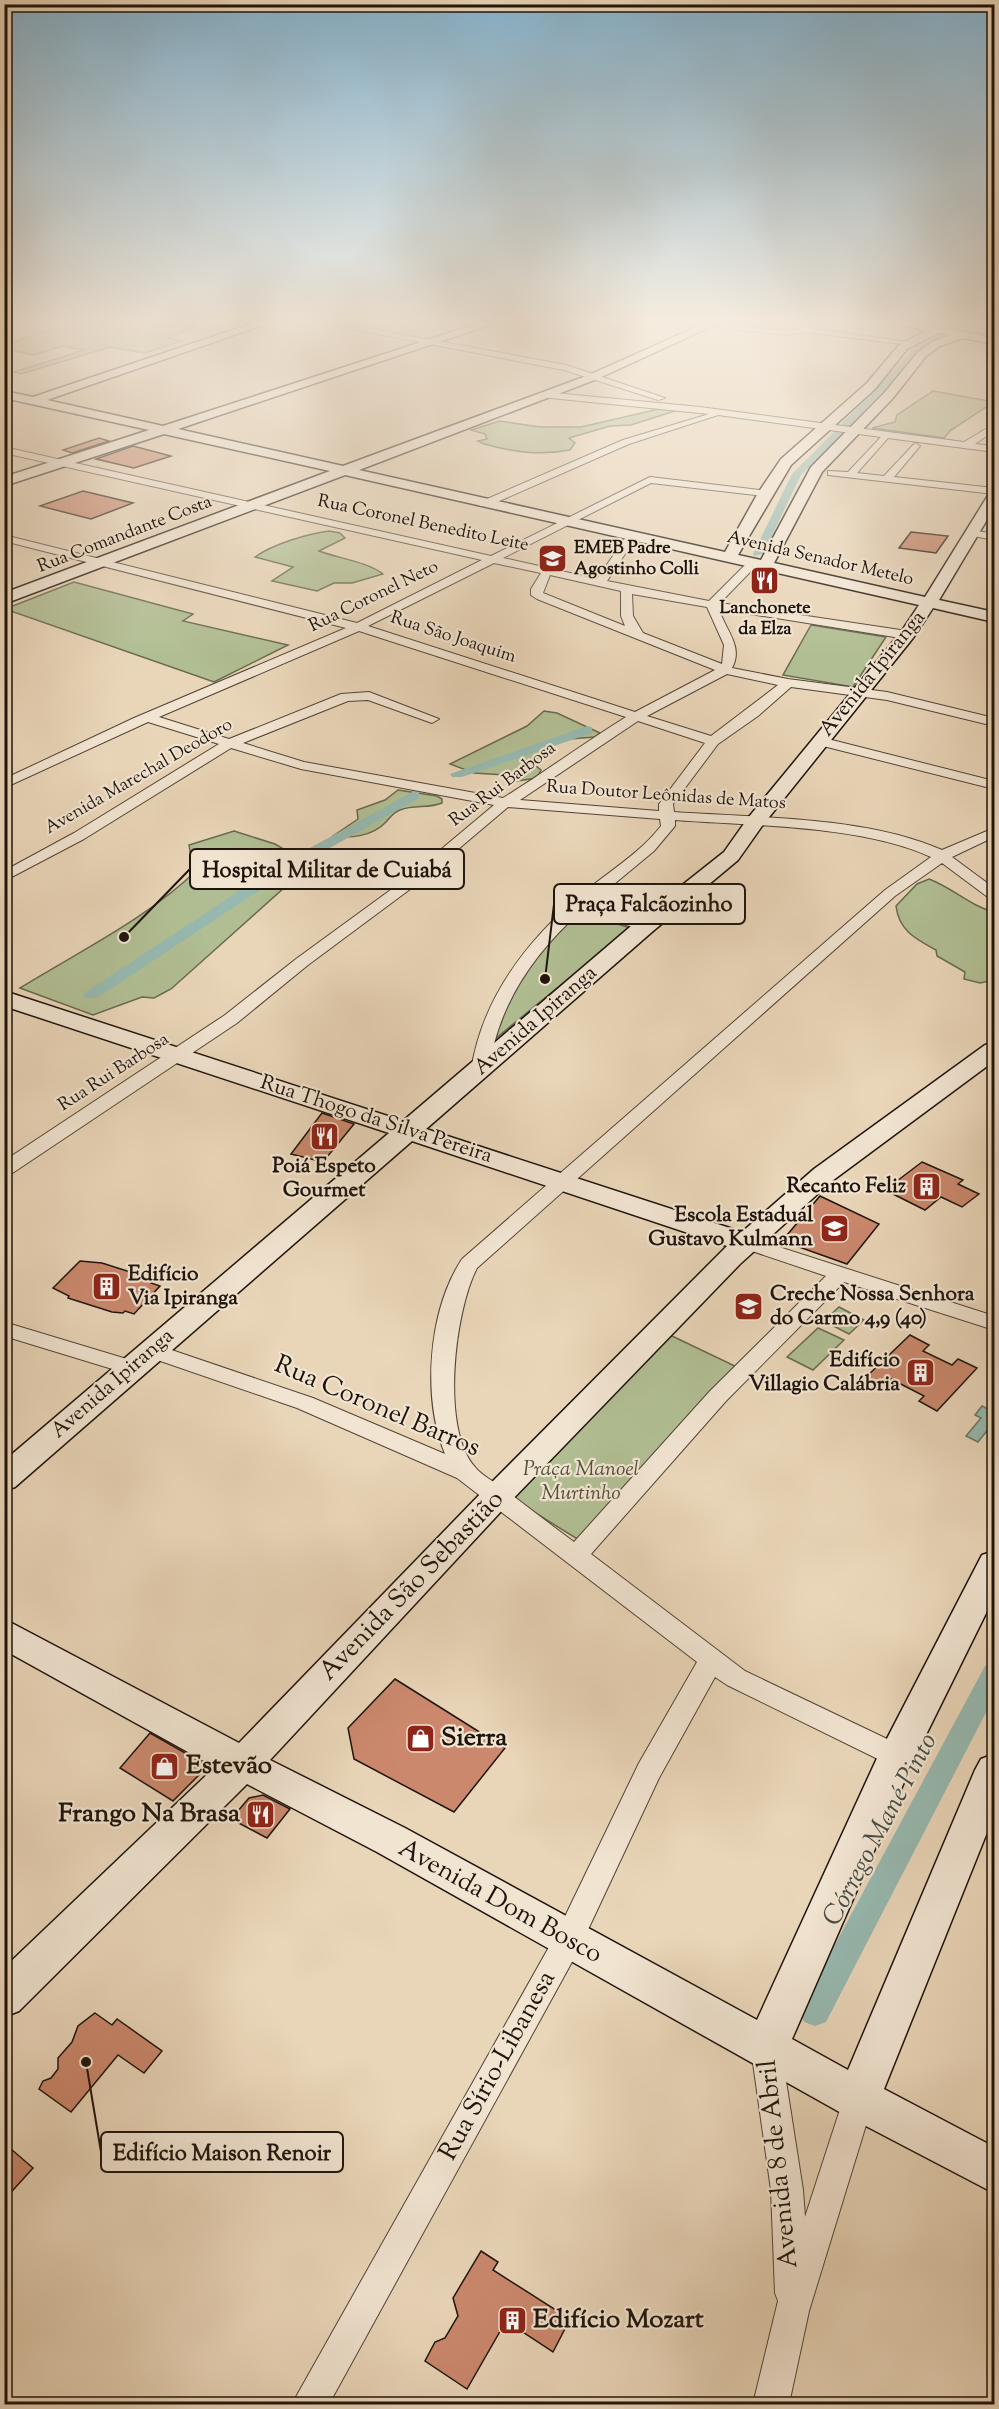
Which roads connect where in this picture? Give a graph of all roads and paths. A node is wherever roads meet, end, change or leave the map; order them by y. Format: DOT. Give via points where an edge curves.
graph roads {
  1 [pos="157,430"];
  2 [pos="160,430"];
  3 [pos="452,430"];
  4 [pos="663,430"];
  5 [pos="821,430"];
  6 [pos="854,430"];
  7 [pos="857,430"];
  8 [pos="989,430"];
  9 [pos="884,440"];
  10 [pos="966,445"];
  11 [pos="915,446"];
  12 [pos="994,449"];
  13 [pos="4,450"];
  14 [pos="61,462"];
  15 [pos="345,472"];
  16 [pos="831,473"];
  17 [pos="850,475"];
  18 [pos="886,480"];
  19 [pos="4,482"];
  20 [pos="994,491"];
  21 [pos="765,493"];
  22 [pos="994,497"];
  23 [pos="484,504"];
  24 [pos="254,506"];
  25 [pos="567,521"];
  26 [pos="972,533"];
  27 [pos="632,536"];
  28 [pos="994,537"];
  29 [pos="4,538"];
  30 [pos="495,557"];
  31 [pos="729,558"];
  32 [pos="101,563"];
  33 [pos="759,565"];
  34 [pos="548,570"];
  35 [pos="601,582"];
  36 [pos="627,589"];
  37 [pos="4,599"];
  38 [pos="712,604"];
  39 [pos="929,604"];
  40 [pos="994,617"];
  41 [pos="358,627"];
  42 [pos="907,635"];
  43 [pos="640,637"];
  44 [pos="725,670"];
  45 [pos="788,683"];
  46 [pos="858,692"];
  47 [pos="638,716"];
  48 [pos="148,718"];
  49 [pos="432,719"];
  50 [pos="994,722"];
  51 [pos="713,741"];
  52 [pos="820,741"];
  53 [pos="228,744"];
  54 [pos="4,784"];
  55 [pos="994,786"];
  56 [pos="505,803"];
  57 [pos="667,816"];
  58 [pos="756,822"];
  59 [pos="994,832"];
  60 [pos="942,856"];
  61 [pos="4,878"];
  62 [pos="994,895"];
  63 [pos="578,905"];
  64 [pos="645,926"];
  65 [pos="4,998"];
  66 [pos="994,1050"];
  67 [pos="177,1055"];
  68 [pos="480,1071"];
  69 [pos="408,1131"];
  70 [pos="4,1170"];
  71 [pos="563,1182"];
  72 [pos="747,1243"];
  73 [pos="840,1274"];
  74 [pos="994,1323"];
  75 [pos="4,1329"];
  76 [pos="151,1350"];
  77 [pos="132,1368"];
  78 [pos="465,1472"];
  79 [pos="4,1479"];
  80 [pos="496,1497"];
  81 [pos="576,1555"];
  82 [pos="994,1564"];
  83 [pos="4,1633"];
  84 [pos="711,1661"];
  85 [pos="897,1756"];
  86 [pos="243,1764"];
  87 [pos="994,1770"];
  88 [pos="568,1941"];
  89 [pos="4,1996"];
  90 [pos="766,2049"];
  91 [pos="858,2099"];
  92 [pos="994,2171"];
  93 [pos="792,2311"];
  94 [pos="310,2404"];
  95 [pos="771,2404"];
  1 -- 14 [label="street"];
  2 -- 15 [label="street, Avenida Senador Metelo"];
  3 -- 15 [label="street, Rua Comandante Costa"];
  4 -- 23 [label="street" via="626,442"];
  5 -- 21 [label="street" via="786,462"];
  6 -- 33 [label="street" via="808,480"];
  7 -- 10 [label="street"];
  8 -- 10 [label="street"];
  9 -- 17 [label="street"];
  10 -- 12 [label="street"];
  11 -- 18 [label="street"];
  13 -- 14 [label="street, Rua Coronel Benedito Leite"];
  14 -- 19 [label="street"];
  14 -- 24 [label="street, Rua Coronel Benedito Leite"];
  15 -- 23 [label="street, Avenida Senador Metelo"];
  15 -- 24 [label="street, Rua Comandante Costa"];
  16 -- 17 [label="street"];
  17 -- 18 [label="street"];
  18 -- 20 [label="street"];
  21 -- 25 [label="street, Rua Coronel Neto" via="650,480"];
  21 -- 31 [label="street"];
  22 -- 26 [label="street, Avenida Ipiranga"];
  23 -- 25 [label="street, Avenida Senador Metelo"];
  24 -- 30 [label="street, Rua Coronel Benedito Leite"];
  24 -- 32 [label="street, Rua Comandante Costa"];
  25 -- 27 [label="street, Avenida Senador Metelo"];
  25 -- 30 [label="street, Rua Coronel Neto"];
  26 -- 28 [label="street"];
  26 -- 39 [label="street, Avenida Ipiranga"];
  27 -- 31 [label="street, Avenida Senador Metelo"];
  27 -- 35 [label="street"];
  29 -- 32 [label="street, Rua São Joaquim"];
  30 -- 34 [label="street, Rua Coronel Benedito Leite"];
  30 -- 41 [label="street, Rua Coronel Neto"];
  31 -- 33 [label="street, Avenida Senador Metelo"];
  32 -- 37 [label="street, Rua Comandante Costa"];
  32 -- 41 [label="street, Rua São Joaquim"];
  33 -- 38 [label="street"];
  33 -- 39 [label="street, Avenida Senador Metelo"];
  34 -- 35 [label="street, Rua Coronel Benedito Leite"];
  34 -- 43 [label="street" via="537,595"];
  35 -- 36 [label="street, Rua Coronel Benedito Leite"];
  36 -- 38 [label="street, Rua Coronel Benedito Leite"];
  36 -- 43 [label="street" via="626,618 630,629"];
  38 -- 42 [label="street, Rua Coronel Benedito Leite"];
  38 -- 44 [label="street" via="733,652"];
  39 -- 40 [label="street, Avenida Senador Metelo"];
  39 -- 42 [label="street, Avenida Ipiranga"];
  41 -- 47 [label="street, Rua São Joaquim"];
  41 -- 48 [label="street, Rua Coronel Neto"];
  42 -- 46 [label="street, Avenida Ipiranga"];
  43 -- 44 [label="street"];
  44 -- 45 [label="street"];
  44 -- 47 [label="street, Rua Rui Barbosa"];
  45 -- 46 [label="street"];
  45 -- 51 [label="street"];
  46 -- 50 [label="street"];
  46 -- 52 [label="street, Avenida Ipiranga"];
  47 -- 51 [label="street, Rua São Joaquim"];
  47 -- 56 [label="street, Rua Rui Barbosa"];
  48 -- 53 [label="street, Rua Doutor Leônidas de Matos"];
  48 -- 54 [label="street, Rua Coronel Neto"];
  49 -- 53 [label="street, Avenida Marechal Deodoro" via="359,694"];
  51 -- 57 [label="street" via="666,804"];
  52 -- 55 [label="street"];
  52 -- 58 [label="street, Avenida Ipiranga"];
  53 -- 56 [label="street, Rua Doutor Leônidas de Matos" via="370,780"];
  53 -- 61 [label="street, Avenida Marechal Deodoro"];
  56 -- 57 [label="street, Rua Doutor Leônidas de Matos"];
  56 -- 67 [label="street, Rua Rui Barbosa" via="412,881 231,1019"];
  57 -- 58 [label="street, Rua Doutor Leônidas de Matos"];
  57 -- 63 [label="street" via="668,826 658,839"];
  58 -- 60 [label="street, Rua Doutor Leônidas de Matos" via="853,830 920,846"];
  58 -- 64 [label="street, Avenida Ipiranga" via="731,856"];
  59 -- 60 [label="street"];
  60 -- 62 [label="street, Rua Doutor Leônidas de Matos"];
  60 -- 71 [label="street" via="890,893"];
  63 -- 64 [label="street"];
  63 -- 68 [label="street" via="546,936 514,980 487,1030"];
  64 -- 68 [label="street, Avenida Ipiranga"];
  65 -- 67 [label="street, Rua Thogo da Silva Pereira"];
  66 -- 72 [label="street, Avenida São Sebastião" via="839,1163"];
  67 -- 69 [label="street, Rua Thogo da Silva Pereira"];
  67 -- 70 [label="street, Rua Rui Barbosa"];
  68 -- 69 [label="street, Avenida Ipiranga"];
  69 -- 71 [label="street, Rua Thogo da Silva Pereira"];
  69 -- 76 [label="street, Avenida Ipiranga"];
  71 -- 72 [label="street, Rua Thogo da Silva Pereira"];
  71 -- 78 [label="street" via="486,1248 462,1276 450,1321 444,1396 452,1443"];
  72 -- 73 [label="street"];
  72 -- 80 [label="street, Avenida São Sebastião"];
  73 -- 74 [label="street"];
  73 -- 81 [label="street" via="733,1382"];
  75 -- 77 [label="street"];
  76 -- 77 [label="street, Avenida Ipiranga"];
  76 -- 78 [label="street, Rua Coronel Barros" via="305,1403"];
  77 -- 79 [label="street, Avenida Ipiranga"];
  78 -- 80 [label="street, Rua Coronel Barros"];
  80 -- 81 [label="street, Rua Coronel Barros"];
  80 -- 86 [label="street, Avenida São Sebastião"];
  81 -- 84 [label="street, Rua Coronel Barros"];
  82 -- 85 [label="street, Avenida 8 de Abril"];
  83 -- 86 [label="street, Avenida Dom Bosco"];
  84 -- 85 [label="street, Rua Coronel Barros" via="736,1678"];
  84 -- 88 [label="street, Rua Sírio-Libanesa" via="650,1771"];
  85 -- 90 [label="street, Avenida 8 de Abril"];
  86 -- 88 [label="street, Avenida Dom Bosco" via="391,1840"];
  86 -- 89 [label="street, Avenida São Sebastião"];
  87 -- 91 [label="street, Avenida 8 de Abril"];
  88 -- 90 [label="street, Avenida Dom Bosco"];
  88 -- 94 [label="street, Rua Sírio-Libanesa"];
  90 -- 91 [label="street, Avenida Dom Bosco"];
  90 -- 93 [label="street, Avenida 8 de Abril" via="787,2190"];
  91 -- 92 [label="street, Avenida Dom Bosco"];
  91 -- 93 [label="street, Avenida 8 de Abril"];
  93 -- 95 [label="street, Avenida 8 de Abril"];
}
